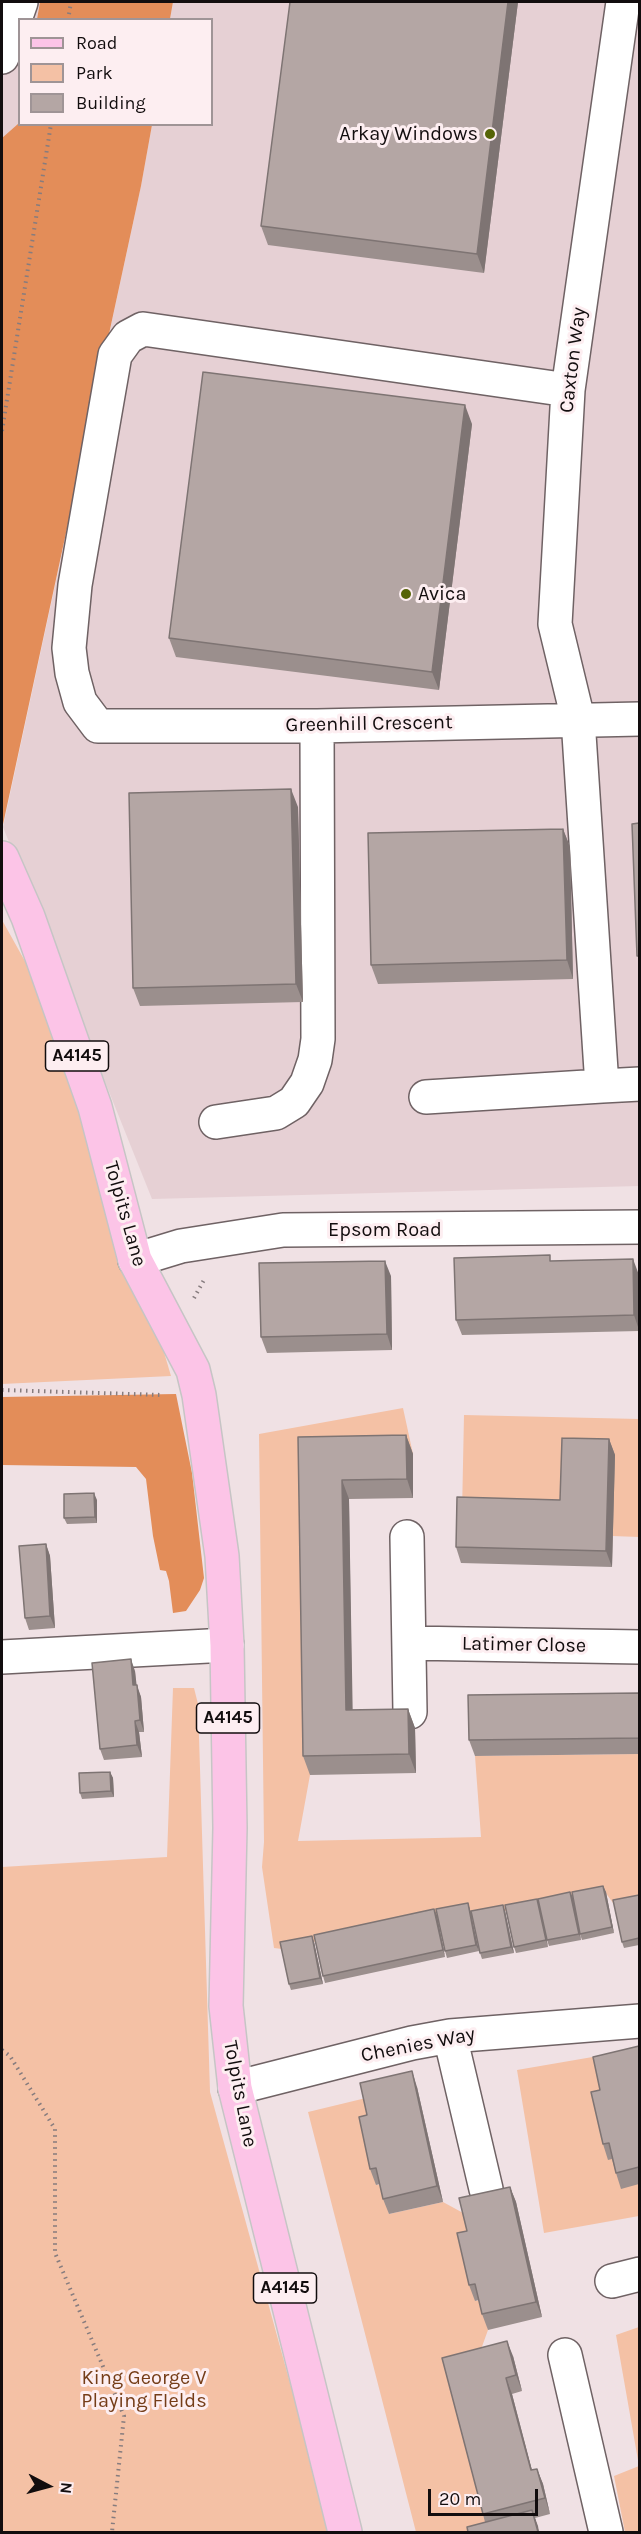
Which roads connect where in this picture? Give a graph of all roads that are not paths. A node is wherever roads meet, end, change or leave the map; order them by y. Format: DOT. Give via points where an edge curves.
graph roads {
  1 [pos="623,2"];
  2 [pos="16,14"];
  3 [pos="2,57"];
  4 [pos="568,390"];
  5 [pos="578,719"];
  6 [pos="639,719"];
  7 [pos="317,726"];
  8 [pos="2,858"];
  9 [pos="639,1084"];
  10 [pos="602,1086"];
  11 [pos="426,1097"];
  12 [pos="216,1122"];
  13 [pos="639,1227"];
  14 [pos="135,1260"];
  15 [pos="407,1537"];
  16 [pos="409,1643"];
  17 [pos="227,1645"];
  18 [pos="639,1647"];
  19 [pos="2,1656"];
  20 [pos="410,1712"];
  21 [pos="639,2021"];
  22 [pos="450,2036"];
  23 [pos="235,2088"];
  24 [pos="486,2189"];
  25 [pos="565,2355"];
  26 [pos="345,2532"];
  27 [pos="606,2532"];
  1 -- 4 [label="street, Caxton Way"];
  2 -- 3 [label="street"];
  4 -- 5 [label="street, Caxton Way" via="555,624"];
  4 -- 7 [label="street, Greenhill Crescent" via="143,329 128,337 115,355 75,585 69,648 80,702 98,726"];
  5 -- 6 [label="street, Greenhill Crescent"];
  5 -- 7 [label="street, Greenhill Crescent"];
  5 -- 10 [label="street, Caxton Way"];
  7 -- 12 [label="street" via="315,1060 307,1083 294,1102 276,1113"];
  8 -- 14 [label="main road, Tolpits Lane / A4145" via="95,1107"];
  9 -- 10 [label="street"];
  10 -- 11 [label="street"];
  13 -- 14 [label="street, Epsom Road" via="283,1230 181,1246"];
  14 -- 17 [label="main road, Tolpits Lane / A4145" via="193,1371 222,1556"];
  15 -- 16 [label="street"];
  16 -- 18 [label="street, Latimer Close"];
  16 -- 20 [label="street"];
  17 -- 19 [label="street"];
  17 -- 23 [label="main road, Tolpits Lane / A4145" via="230,1828 226,2006"];
  21 -- 22 [label="street, Chenies Way"];
  22 -- 23 [label="street, Chenies Way"];
  22 -- 24 [label="street"];
  23 -- 26 [label="main road, Tolpits Lane / A4145"];
  25 -- 27 [label="street"];
}
